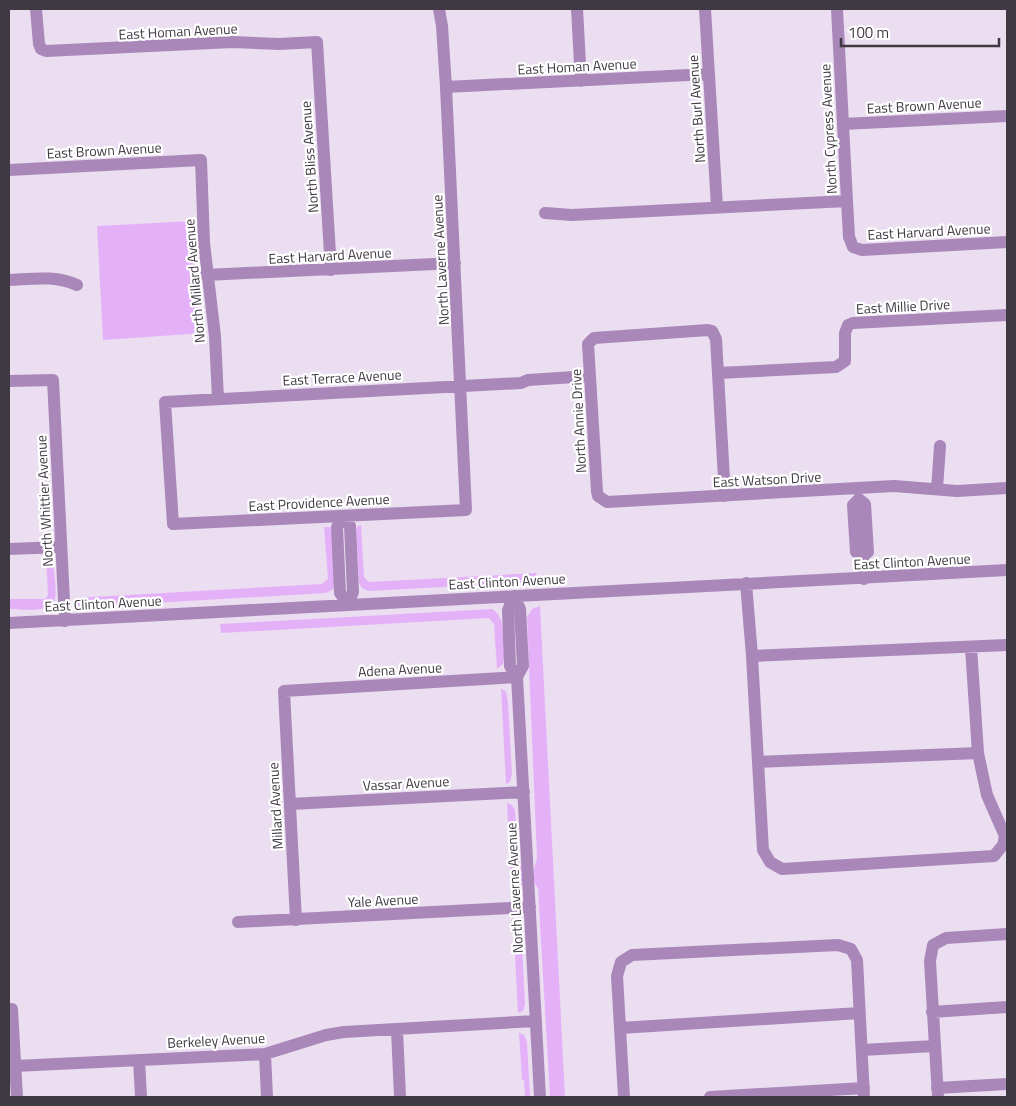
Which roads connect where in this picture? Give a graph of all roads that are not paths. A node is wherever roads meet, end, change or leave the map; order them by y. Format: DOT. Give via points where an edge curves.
graph roads {
  1 [pos="36,9"];
  2 [pos="439,9"];
  3 [pos="577,9"];
  4 [pos="705,9"];
  5 [pos="837,9"];
  6 [pos="317,42"];
  7 [pos="709,74"];
  8 [pos="581,80"];
  9 [pos="446,87"];
  10 [pos="1007,116"];
  11 [pos="843,124"];
  12 [pos="201,160"];
  13 [pos="9,170"];
  14 [pos="847,201"];
  15 [pos="717,207"];
  16 [pos="545,213"];
  17 [pos="1007,242"];
  18 [pos="853,247"];
  19 [pos="455,263"];
  20 [pos="331,270"];
  21 [pos="206,275"];
  22 [pos="9,280"];
  23 [pos="77,285"];
  24 [pos="1007,315"];
  25 [pos="718,373"];
  26 [pos="590,376"];
  27 [pos="9,380"];
  28 [pos="461,386"];
  29 [pos="218,399"];
  30 [pos="940,446"];
  31 [pos="1007,488"];
  32 [pos="937,490"];
  33 [pos="859,494"];
  34 [pos="725,496"];
  35 [pos="600,498"];
  36 [pos="466,510"];
  37 [pos="343,517"];
  38 [pos="173,524"];
  39 [pos="61,548"];
  40 [pos="9,549"];
  41 [pos="1007,570"];
  42 [pos="864,578"];
  43 [pos="746,584"];
  44 [pos="514,596"];
  45 [pos="348,604"];
  46 [pos="65,621"];
  47 [pos="9,623"];
  48 [pos="1007,645"];
  49 [pos="971,647"];
  50 [pos="752,656"];
  51 [pos="517,677"];
  52 [pos="284,691"];
  53 [pos="978,752"];
  54 [pos="758,762"];
  55 [pos="524,792"];
  56 [pos="290,804"];
  57 [pos="530,907"];
  58 [pos="296,920"];
  59 [pos="238,922"];
  60 [pos="1007,934"];
  61 [pos="1007,1007"];
  62 [pos="12,1009"];
  63 [pos="932,1012"];
  64 [pos="860,1013"];
  65 [pos="536,1021"];
  66 [pos="620,1028"];
  67 [pos="397,1030"];
  68 [pos="934,1046"];
  69 [pos="862,1050"];
  70 [pos="265,1054"];
  71 [pos="139,1060"];
  72 [pos="15,1066"];
  73 [pos="1007,1084"];
  74 [pos="864,1093"];
  75 [pos="938,1093"];
  76 [pos="17,1097"];
  77 [pos="141,1097"];
  78 [pos="267,1097"];
  79 [pos="400,1097"];
  80 [pos="540,1097"];
  81 [pos="624,1097"];
  82 [pos="710,1097"];
  1 -- 6 [label="street, East Homan Avenue" via="37,38 41,49 53,52 233,42"];
  2 -- 9 [label="street, North Laverne Avenue"];
  3 -- 8 [label="street"];
  4 -- 7 [label="street, North Burl Avenue"];
  5 -- 11 [label="street, North Cypress Avenue"];
  6 -- 20 [label="street, North Bliss Avenue"];
  7 -- 8 [label="street, East Homan Avenue"];
  7 -- 15 [label="street, North Burl Avenue"];
  8 -- 9 [label="street, East Homan Avenue"];
  9 -- 19 [label="street, North Laverne Avenue"];
  10 -- 11 [label="street, East Brown Avenue"];
  11 -- 14 [label="street, North Cypress Avenue"];
  12 -- 13 [label="street, East Brown Avenue"];
  12 -- 21 [label="street, North Millard Avenue"];
  14 -- 15 [label="street"];
  14 -- 18 [label="street, North Cypress Avenue" via="849,237"];
  15 -- 16 [label="street" via="572,215"];
  17 -- 18 [label="street, East Harvard Avenue" via="862,250"];
  19 -- 20 [label="street, East Harvard Avenue"];
  19 -- 28 [label="street, North Laverne Avenue"];
  20 -- 21 [label="street, East Harvard Avenue"];
  21 -- 29 [label="street, North Millard Avenue" via="215,336"];
  22 -- 23 [label="street" via="52,278"];
  24 -- 25 [label="street, East Millie Drive" via="853,322 846,328 845,361 836,367"];
  25 -- 26 [label="street, North Annie Drive" via="716,339 708,330 598,337 588,344"];
  25 -- 34 [label="street"];
  26 -- 28 [label="street, East Terrace Avenue"];
  26 -- 35 [label="street, North Annie Drive"];
  27 -- 39 [label="street, North Whittier Avenue" via="52,380"];
  28 -- 29 [label="street, East Terrace Avenue"];
  28 -- 36 [label="street, North Laverne Avenue"];
  29 -- 38 [label="street, East Terrace Avenue" via="165,402"];
  30 -- 32 [label="street"];
  31 -- 32 [label="street, East Watson Drive"];
  32 -- 33 [label="street, East Watson Drive" via="903,486"];
  33 -- 34 [label="street, East Watson Drive"];
  33 -- 42 [label="street" via="865,504 868,552 863,556"];
  34 -- 35 [label="street, East Watson Drive" via="607,502"];
  36 -- 37 [label="street, East Providence Avenue"];
  37 -- 38 [label="street, East Providence Avenue"];
  37 -- 45 [label="street" via="337,527 340,593"];
  39 -- 40 [label="street"];
  39 -- 46 [label="street, North Whittier Avenue"];
  41 -- 42 [label="street, East Clinton Avenue"];
  42 -- 43 [label="street, East Clinton Avenue"];
  43 -- 44 [label="street, East Clinton Avenue"];
  43 -- 50 [label="street"];
  44 -- 45 [label="street, East Clinton Avenue"];
  44 -- 51 [label="street, North Laverne Avenue" via="520,609 521,628 522,666"];
  45 -- 46 [label="street, East Clinton Avenue"];
  46 -- 47 [label="street, East Clinton Avenue"];
  48 -- 49 [label="street"];
  49 -- 50 [label="street"];
  49 -- 53 [label="street"];
  50 -- 54 [label="street"];
  51 -- 52 [label="street, Adena Avenue"];
  51 -- 55 [label="street, North Laverne Avenue"];
  52 -- 56 [label="street, Millard Avenue"];
  53 -- 54 [label="street"];
  53 -- 54 [label="street" via="987,795 1005,836 1003,845 994,856 782,869 770,862 763,850"];
  55 -- 56 [label="street, Vassar Avenue"];
  55 -- 57 [label="street, North Laverne Avenue"];
  56 -- 58 [label="street, Millard Avenue"];
  57 -- 58 [label="street, Yale Avenue"];
  57 -- 65 [label="street, North Laverne Avenue"];
  58 -- 59 [label="street, Yale Avenue"];
  60 -- 63 [label="street" via="946,938 933,945 930,961"];
  61 -- 63 [label="street"];
  62 -- 72 [label="street"];
  63 -- 68 [label="street"];
  64 -- 66 [label="street"];
  64 -- 66 [label="street" via="857,960 851,949 838,945 632,955 621,962 617,976"];
  64 -- 69 [label="street"];
  65 -- 67 [label="street, Berkeley Avenue"];
  65 -- 80 [label="street, North Laverne Avenue"];
  66 -- 81 [label="street"];
  67 -- 70 [label="street, Berkeley Avenue" via="326,1034"];
  67 -- 79 [label="street"];
  68 -- 69 [label="street"];
  68 -- 75 [label="street"];
  69 -- 74 [label="street"];
  70 -- 71 [label="street, Berkeley Avenue"];
  70 -- 78 [label="street"];
  71 -- 72 [label="street, Berkeley Avenue"];
  71 -- 77 [label="street"];
  72 -- 76 [label="street"];
  73 -- 75 [label="street"];
  74 -- 82 [label="street"];
}
